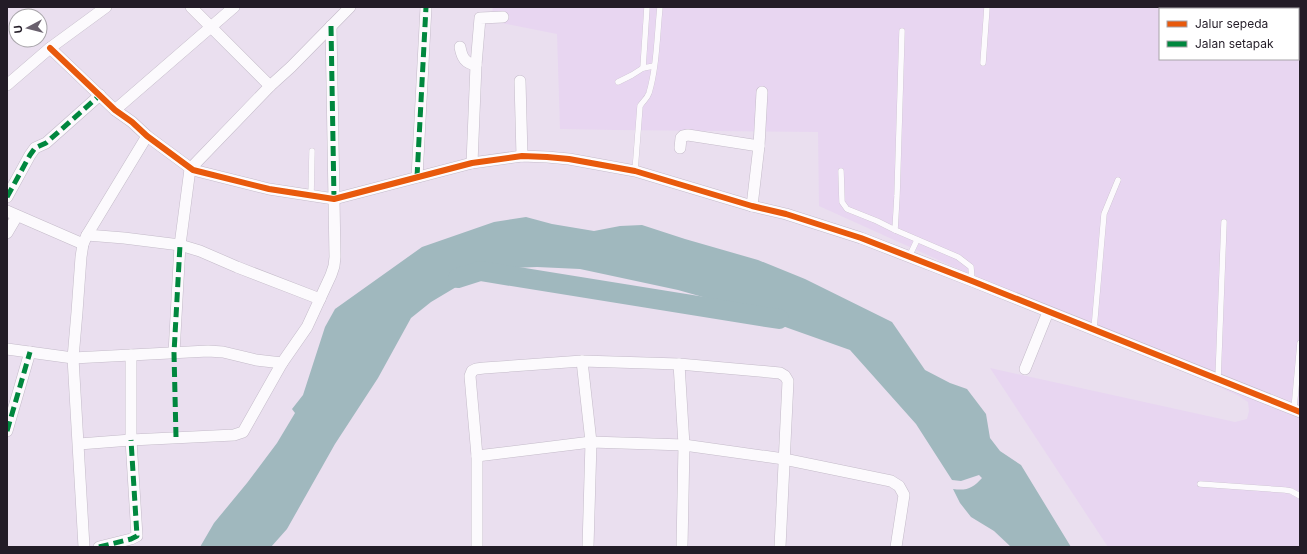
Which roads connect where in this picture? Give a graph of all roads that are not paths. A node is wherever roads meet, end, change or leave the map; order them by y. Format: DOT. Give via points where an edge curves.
graph roads {
  1 [pos="106,7"];
  2 [pos="191,7"];
  3 [pos="234,7"];
  4 [pos="350,7"];
  5 [pos="426,7"];
  6 [pos="647,7"];
  7 [pos="660,7"];
  8 [pos="987,7"];
  9 [pos="503,17"];
  10 [pos="331,26"];
  11 [pos="211,27"];
  12 [pos="902,31"];
  13 [pos="460,47"];
  14 [pos="50,48"];
  15 [pos="983,63"];
  16 [pos="476,65"];
  17 [pos="654,66"];
  18 [pos="643,68"];
  19 [pos="520,81"];
  20 [pos="618,82"];
  21 [pos="7,85"];
  22 [pos="270,86"];
  23 [pos="762,92"];
  24 [pos="100,95"];
  25 [pos="115,110"];
  26 [pos="147,136"];
  27 [pos="760,146"];
  28 [pos="680,148"];
  29 [pos="312,151"];
  30 [pos="522,156"];
  31 [pos="472,164"];
  32 [pos="190,169"];
  33 [pos="635,171"];
  34 [pos="841,171"];
  35 [pos="417,177"];
  36 [pos="1118,180"];
  37 [pos="311,196"];
  38 [pos="7,197"];
  39 [pos="334,199"];
  40 [pos="752,206"];
  41 [pos="12,213"];
  42 [pos="1224,222"];
  43 [pos="895,230"];
  44 [pos="7,234"];
  45 [pos="85,240"];
  46 [pos="917,240"];
  47 [pos="180,245"];
  48 [pos="909,257"];
  49 [pos="972,281"];
  50 [pos="320,299"];
  51 [pos="1048,312"];
  52 [pos="1094,329"];
  53 [pos="1300,343"];
  54 [pos="7,349"];
  55 [pos="30,352"];
  56 [pos="174,353"];
  57 [pos="131,355"];
  58 [pos="73,358"];
  59 [pos="582,361"];
  60 [pos="282,363"];
  61 [pos="680,364"];
  62 [pos="1025,369"];
  63 [pos="1218,379"];
  64 [pos="1297,410"];
  65 [pos="7,431"];
  66 [pos="131,440"];
  67 [pos="591,442"];
  68 [pos="79,444"];
  69 [pos="684,445"];
  70 [pos="477,456"];
  71 [pos="784,459"];
  72 [pos="1200,484"];
  73 [pos="1300,496"];
  74 [pos="84,547"];
  75 [pos="99,547"];
  76 [pos="477,547"];
  77 [pos="588,547"];
  78 [pos="682,547"];
  79 [pos="780,547"];
  80 [pos="896,547"];
  1 -- 14 [label="street"];
  2 -- 11 [label="street"];
  3 -- 11 [label="street"];
  4 -- 10 [label="street"];
  5 -- 35 [label="street"];
  6 -- 18 [label="lane"];
  7 -- 17 [label="lane"];
  8 -- 15 [label="lane"];
  9 -- 16 [label="street" via="480,18"];
  10 -- 22 [label="street"];
  10 -- 39 [label="street"];
  11 -- 22 [label="street"];
  11 -- 25 [label="street"];
  12 -- 43 [label="lane"];
  13 -- 16 [label="street" via="464,60"];
  14 -- 21 [label="street"];
  14 -- 24 [label="street"];
  16 -- 31 [label="street"];
  17 -- 18 [label="lane"];
  17 -- 33 [label="lane" via="649,94 640,106"];
  18 -- 20 [label="lane"];
  19 -- 30 [label="street"];
  22 -- 32 [label="street"];
  23 -- 27 [label="street"];
  24 -- 25 [label="street"];
  24 -- 38 [label="street" via="46,142 35,148"];
  25 -- 26 [label="street"];
  26 -- 32 [label="street"];
  26 -- 45 [label="street"];
  27 -- 28 [label="street" via="688,135 681,138"];
  27 -- 40 [label="street"];
  29 -- 37 [label="lane"];
  30 -- 31 [label="street"];
  30 -- 33 [label="street" via="569,159"];
  31 -- 35 [label="street"];
  32 -- 37 [label="street" via="269,189"];
  32 -- 47 [label="street"];
  33 -- 40 [label="street"];
  34 -- 43 [label="lane" via="843,205"];
  35 -- 39 [label="street"];
  36 -- 52 [label="lane" via="1104,214"];
  37 -- 39 [label="street"];
  39 -- 50 [label="street" via="334,266"];
  40 -- 48 [label="street" via="861,238"];
  41 -- 44 [label="street"];
  41 -- 45 [label="street"];
  42 -- 63 [label="lane"];
  43 -- 46 [label="lane"];
  45 -- 47 [label="street" via="124,238"];
  45 -- 58 [label="street" via="80,257"];
  46 -- 48 [label="lane"];
  46 -- 49 [label="lane" via="969,264"];
  47 -- 50 [label="street"];
  47 -- 56 [label="street"];
  48 -- 49 [label="street"];
  49 -- 51 [label="street"];
  50 -- 60 [label="street" via="308,327"];
  51 -- 52 [label="street"];
  51 -- 62 [label="street"];
  52 -- 63 [label="street"];
  53 -- 64 [label="lane"];
  54 -- 55 [label="street"];
  55 -- 58 [label="street"];
  55 -- 65 [label="street"];
  56 -- 57 [label="street"];
  56 -- 60 [label="street" via="223,352"];
  57 -- 58 [label="street"];
  57 -- 66 [label="street"];
  58 -- 68 [label="street"];
  59 -- 61 [label="street"];
  59 -- 67 [label="street"];
  59 -- 70 [label="street" via="472,371 470,376"];
  60 -- 66 [label="street" via="243,432 234,435"];
  61 -- 69 [label="street"];
  61 -- 71 [label="street" via="780,373 785,376 788,382"];
  63 -- 64 [label="street"];
  66 -- 68 [label="street"];
  66 -- 75 [label="street" via="137,536"];
  67 -- 69 [label="street"];
  67 -- 70 [label="street"];
  67 -- 77 [label="street"];
  68 -- 74 [label="street"];
  69 -- 71 [label="street"];
  69 -- 78 [label="street"];
  70 -- 76 [label="street"];
  71 -- 79 [label="street"];
  71 -- 80 [label="street" via="891,481 899,486 904,495"];
  72 -- 73 [label="lane" via="1285,490"];
}
